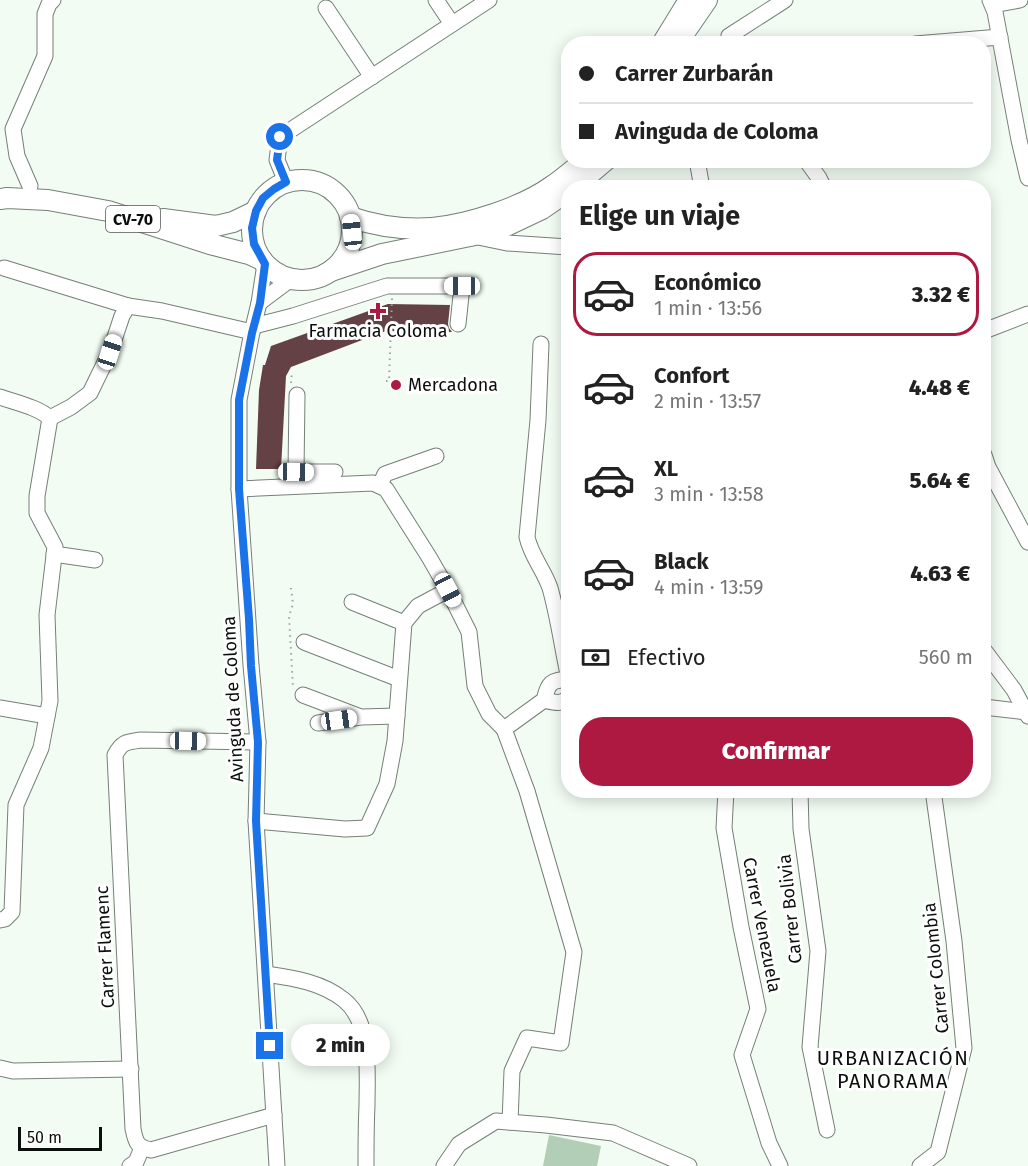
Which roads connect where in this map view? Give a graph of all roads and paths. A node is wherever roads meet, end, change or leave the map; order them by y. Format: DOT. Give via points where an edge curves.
graph roads {
  1 [pos="53,0"];
  2 [pos="436,0"];
  3 [pos="489,0"];
  4 [pos="689,0"];
  5 [pos="707,0"];
  6 [pos="785,0"];
  7 [pos="1020,0"];
  8 [pos="991,3"];
  9 [pos="326,8"];
  10 [pos="452,24"];
  11 [pos="667,36"];
  12 [pos="683,36"];
  13 [pos="736,36"];
  14 [pos="1000,37"];
  15 [pos="991,38"];
  16 [pos="372,76"];
  17 [pos="1022,127"];
  18 [pos="575,168"];
  19 [pos="597,168"];
  20 [pos="1028,178"];
  21 [pos="582,180"];
  22 [pos="286,182"];
  23 [pos="30,186"];
  24 [pos="0,187"];
  25 [pos="561,196"];
  26 [pos="0,200"];
  27 [pos="256,211"];
  28 [pos="350,217"];
  29 [pos="470,236"];
  30 [pos="561,246"];
  31 [pos="263,262"];
  32 [pos="4,268"];
  33 [pos="332,271"];
  34 [pos="291,279"];
  35 [pos="392,286"];
  36 [pos="260,303"];
  37 [pos="128,306"];
  38 [pos="1028,314"];
  39 [pos="458,324"];
  40 [pos="253,329"];
  41 [pos="991,329"];
  42 [pos="541,344"];
  43 [pos="386,381"];
  44 [pos="297,395"];
  45 [pos="0,397"];
  46 [pos="50,418"];
  47 [pos="436,456"];
  48 [pos="991,472"];
  49 [pos="335,474"];
  50 [pos="380,485"];
  51 [pos="239,489"];
  52 [pos="1028,542"];
  53 [pos="54,554"];
  54 [pos="95,560"];
  55 [pos="448,590"];
  56 [pos="352,602"];
  57 [pos="404,623"];
  58 [pos="304,642"];
  59 [pos="561,642"];
  60 [pos="991,659"];
  61 [pos="399,679"];
  62 [pos="561,680"];
  63 [pos="303,695"];
  64 [pos="544,700"];
  65 [pos="561,703"];
  66 [pos="0,708"];
  67 [pos="991,708"];
  68 [pos="1027,714"];
  69 [pos="47,716"];
  70 [pos="397,716"];
  71 [pos="361,717"];
  72 [pos="318,723"];
  73 [pos="504,729"];
  74 [pos="258,742"];
  75 [pos="726,798"];
  76 [pos="800,798"];
  77 [pos="934,798"];
  78 [pos="256,821"];
  79 [pos="0,920"];
  80 [pos="266,974"];
  81 [pos="0,1068"];
  82 [pos="130,1070"];
  83 [pos="274,1116"];
  84 [pos="510,1122"];
  85 [pos="827,1130"];
  86 [pos="142,1148"];
  87 [pos="684,1165"];
  88 [pos="130,1166"];
  89 [pos="277,1166"];
  90 [pos="366,1166"];
  91 [pos="444,1166"];
  92 [pos="780,1166"];
  93 [pos="920,1166"];
  1 -- 23 [label="street" via="45,14 45,57 13,129 17,156"];
  2 -- 10 [label="street"];
  3 -- 10 [label="street"];
  4 -- 11 [label="main road"];
  5 -- 12 [label="main road"];
  6 -- 13 [label="street"];
  7 -- 8 [label="street"];
  8 -- 14 [label="street"];
  9 -- 16 [label="street"];
  10 -- 16 [label="street"];
  14 -- 15 [label="street"];
  14 -- 17 [label="street"];
  16 -- 22 [label="street" via="280,137 277,160"];
  17 -- 20 [label="street"];
  18 -- 28 [label="main road" via="551,188 514,207 474,220 432,228 369,224"];
  19 -- 21 [label="main road"];
  22 -- 27 [label="main road, CV-70" via="263,198"];
  22 -- 28 [label="main road" via="310,181 333,190"];
  23 -- 24 [label="main road, CV-70"];
  23 -- 27 [label="main road, CV-70" via="64,189 168,220 216,226"];
  25 -- 29 [label="main road" via="504,227"];
  26 -- 31 [label="main road, CV-70" via="48,200 108,211 249,254"];
  27 -- 31 [label="main road" via="254,244"];
  28 -- 33 [label="main road" via="349,247"];
  29 -- 30 [label="street" via="507,243"];
  29 -- 33 [label="main road" via="382,254"];
  31 -- 34 [label="main road, CV-70"];
  31 -- 36 [label="street, Avinguda de Coloma"];
  32 -- 37 [label="street"];
  33 -- 34 [label="main road" via="305,280"];
  34 -- 36 [label="street"];
  35 -- 39 [label="street" via="462,286"];
  35 -- 40 [label="street"];
  35 -- 43 [label="path"];
  36 -- 40 [label="street, Avinguda de Coloma"];
  37 -- 40 [label="street"];
  37 -- 46 [label="street" via="90,393"];
  38 -- 41 [label="street"];
  40 -- 51 [label="street, Avinguda de Coloma" via="239,400"];
  42 -- 59 [label="street" via="527,537 549,586"];
  44 -- 49 [label="street" via="296,472"];
  45 -- 46 [label="street"];
  46 -- 53 [label="street" via="37,496 38,513 55,547"];
  47 -- 50 [label="street" via="385,474"];
  48 -- 52 [label="street"];
  49 -- 50 [label="street"];
  49 -- 51 [label="street"];
  50 -- 55 [label="street" via="398,507"];
  51 -- 74 [label="street, Avinguda de Coloma"];
  53 -- 54 [label="street"];
  53 -- 69 [label="street" via="47,615"];
  55 -- 57 [label="street" via="418,606"];
  55 -- 73 [label="street" via="470,632 475,686 489,714"];
  56 -- 57 [label="street"];
  57 -- 61 [label="street"];
  58 -- 61 [label="street"];
  60 -- 68 [label="street"];
  61 -- 70 [label="street"];
  62 -- 64 [label="street" via="547,687"];
  63 -- 71 [label="street"];
  64 -- 65 [label="street"];
  64 -- 73 [label="street"];
  66 -- 69 [label="street"];
  67 -- 68 [label="street"];
  69 -- 79 [label="street" via="41,748 16,805 12,912"];
  70 -- 71 [label="street"];
  70 -- 78 [label="street" via="387,784 367,828"];
  71 -- 72 [label="street"];
  73 -- 84 [label="street" via="527,791 574,952 561,1043 527,1038 512,1071"];
  74 -- 78 [label="street, Avinguda de Coloma"];
  74 -- 82 [label="street, Carrer Flamenc" via="128,741 115,755"];
  75 -- 92 [label="street, Carrer Venezuela" via="724,828 758,1009 742,1055"];
  76 -- 85 [label="street, Carrer Bolivia" via="818,951 810,1047"];
  77 -- 93 [label="street, Carrer Colombia" via="964,1048 938,1152"];
  78 -- 80 [label="street, Avinguda de Coloma"];
  80 -- 83 [label="street, Avinguda de Coloma"];
  80 -- 90 [label="street" via="323,988 344,999 356,1014 367,1066"];
  81 -- 82 [label="street"];
  82 -- 86 [label="street, Carrer Flamenc" via="134,1129"];
  83 -- 86 [label="street" via="151,1150"];
  83 -- 89 [label="street, Avinguda de Coloma"];
  84 -- 87 [label="street" via="613,1133"];
  84 -- 91 [label="street" via="496,1121 459,1144"];
  86 -- 88 [label="street"];
}
